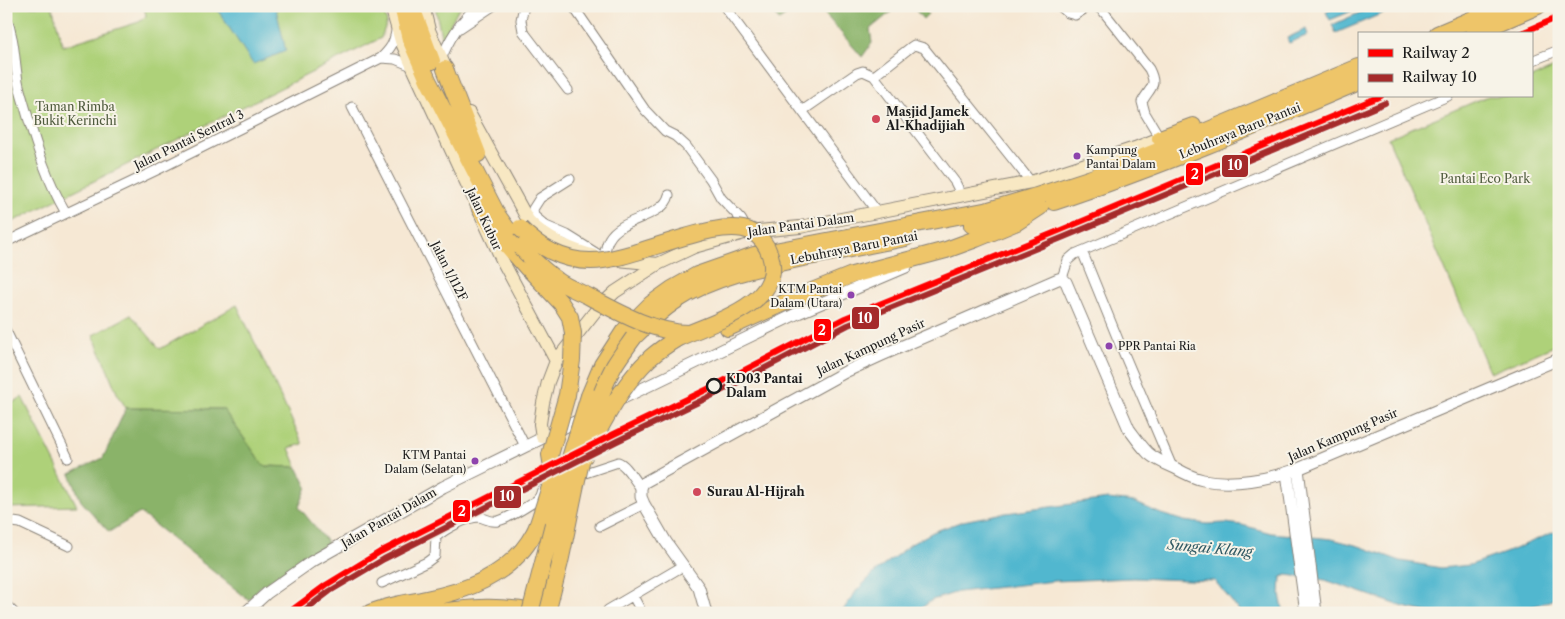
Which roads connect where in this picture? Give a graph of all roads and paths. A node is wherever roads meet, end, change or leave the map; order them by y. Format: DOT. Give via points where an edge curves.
graph roads {
  1 [pos="391,6"];
  2 [pos="402,6"];
  3 [pos="412,6"];
  4 [pos="423,6"];
  5 [pos="477,6"];
  6 [pos="493,6"];
  7 [pos="524,6"];
  8 [pos="573,6"];
  9 [pos="724,6"];
  10 [pos="1060,6"];
  11 [pos="1089,6"];
  12 [pos="1096,6"];
  13 [pos="1503,6"];
  14 [pos="1538,6"];
  15 [pos="6,17"];
  16 [pos="397,27"];
  17 [pos="454,32"];
  18 [pos="1443,32"];
  19 [pos="1478,32"];
  20 [pos="1559,50"];
  21 [pos="381,58"];
  22 [pos="1532,61"];
  23 [pos="443,64"];
  24 [pos="1358,67"];
  25 [pos="414,70"];
  26 [pos="874,76"];
  27 [pos="1358,82"];
  28 [pos="568,90"];
  29 [pos="1443,98"];
  30 [pos="1285,99"];
  31 [pos="352,107"];
  32 [pos="802,111"];
  33 [pos="1160,138"];
  34 [pos="475,158"];
  35 [pos="570,179"];
  36 [pos="1031,182"];
  37 [pos="669,195"];
  38 [pos="959,197"];
  39 [pos="1040,207"];
  40 [pos="480,209"];
  41 [pos="66,213"];
  42 [pos="878,213"];
  43 [pos="748,232"];
  44 [pos="6,242"];
  45 [pos="946,250"];
  46 [pos="1082,251"];
  47 [pos="607,259"];
  48 [pos="658,264"];
  49 [pos="1062,278"];
  50 [pos="628,284"];
  51 [pos="6,331"];
  52 [pos="629,334"];
  53 [pos="1559,359"];
  54 [pos="556,361"];
  55 [pos="589,396"];
  56 [pos="542,437"];
  57 [pos="524,446"];
  58 [pos="68,458"];
  59 [pos="582,458"];
  60 [pos="1172,467"];
  61 [pos="1292,471"];
  62 [pos="553,473"];
  63 [pos="640,488"];
  64 [pos="1296,502"];
  65 [pos="644,504"];
  66 [pos="6,521"];
  67 [pos="600,526"];
  68 [pos="68,546"];
  69 [pos="683,566"];
  70 [pos="382,583"];
  71 [pos="633,596"];
  72 [pos="6,605"];
  73 [pos="608,610"];
  74 [pos="14,613"];
  75 [pos="245,613"];
  76 [pos="370,613"];
  77 [pos="434,613"];
  78 [pos="530,613"];
  79 [pos="538,613"];
  80 [pos="546,613"];
  81 [pos="642,613"];
  82 [pos="706,613"];
  83 [pos="1306,613"];
  84 [pos="1316,613"];
  1 -- 16 [label="main road, Jalan Kubur"];
  2 -- 34 [label="highway" via="419,60 445,113"];
  3 -- 34 [label="highway" via="421,35"];
  4 -- 23 [label="main road" via="428,30"];
  5 -- 17 [label="street"];
  6 -- 17 [label="street"];
  7 -- 28 [label="street" via="523,31"];
  8 -- 43 [label="street" via="645,110 665,131 686,146 721,198 742,219"];
  9 -- 32 [label="street"];
  10 -- 11 [label="street" via="1075,15"];
  12 -- 33 [label="street" via="1153,77 1152,87 1142,102"];
  13 -- 18 [label="highway"];
  14 -- 19 [label="highway"];
  15 -- 41 [label="street" via="12,33 18,82 31,126 56,196"];
  16 -- 21 [label="street, Jalan Pantai Sentral 3" via="392,48"];
  16 -- 25 [label="main road, Jalan Kubur"];
  17 -- 23 [label="street" via="447,44"];
  20 -- 22 [label="street"];
  21 -- 25 [label="street" via="395,58"];
  21 -- 41 [label="street, Jalan Pantai Sentral 3"];
  23 -- 34 [label="highway"];
  23 -- 47 [label="main road" via="528,220 535,228 568,247"];
  24 -- 30 [label="highway, Lebuhraya Baru Pantai"];
  25 -- 34 [label="highway"];
  25 -- 40 [label="main road, Jalan Kubur"];
  26 -- 32 [label="street" via="863,70"];
  26 -- 36 [label="street" via="914,45 924,48"];
  26 -- 38 [label="street" via="955,182"];
  27 -- 39 [label="highway, Lebuhraya Baru Pantai" via="1092,190"];
  29 -- 46 [label="street"];
  30 -- 33 [label="highway"];
  30 -- 52 [label="highway, Lebuhraya Baru Pantai" via="1091,178 989,210 754,255 724,265 672,289 646,308"];
  31 -- 57 [label="street, Jalan 1/112F"];
  32 -- 42 [label="street"];
  33 -- 36 [label="main road, Jalan Pantai Dalam"];
  34 -- 45 [label="highway, bridge" via="498,216 520,247 538,265 559,282 618,311 677,333 716,332 829,284"];
  34 -- 59 [label="highway, bridge" via="520,228 547,250 572,259 606,261 716,229 751,231 768,249 771,276 764,292 735,314 669,343 649,360 622,390"];
  35 -- 47 [label="street" via="540,198 533,209 534,216 546,226 568,235"];
  36 -- 38 [label="main road, Jalan Pantai Dalam"];
  37 -- 47 [label="street" via="662,208 622,226 609,239"];
  38 -- 42 [label="main road, Jalan Pantai Dalam"];
  39 -- 45 [label="highway" via="1017,222"];
  39 -- 52 [label="highway, Lebuhraya Baru Pantai" via="995,220 757,267 698,289"];
  40 -- 54 [label="main road, Jalan Kubur" via="502,260"];
  40 -- 62 [label="highway, bridge" via="498,235 562,303 570,317 572,360 567,395 550,455"];
  41 -- 44 [label="street, Jalan Pantai Sentral 3"];
  42 -- 43 [label="main road, Jalan Pantai Dalam" via="800,227"];
  43 -- 48 [label="main road, Jalan Pantai Dalam" via="694,247"];
  45 -- 56 [label="street, Jalan Pantai Dalam" via="798,313"];
  46 -- 49 [label="street" via="1068,260"];
  46 -- 60 [label="street"];
  47 -- 48 [label="main road"];
  47 -- 50 [label="main road" via="625,267"];
  48 -- 50 [label="main road, Jalan Pantai Dalam"];
  49 -- 60 [label="street, Jalan Kampung Pasir" via="1130,428 1149,453"];
  49 -- 63 [label="street, Jalan Kampung Pasir" via="847,371 650,479"];
  50 -- 54 [label="main road, Jalan Pantai Dalam" via="597,309"];
  51 -- 58 [label="street"];
  52 -- 55 [label="highway, Lebuhraya Baru Pantai" via="602,365"];
  52 -- 59 [label="highway, Lebuhraya Baru Pantai, bridge" via="603,391"];
  53 -- 61 [label="street, Jalan Kampung Pasir"];
  54 -- 56 [label="main road, Jalan Pantai Dalam" via="543,403"];
  55 -- 62 [label="highway, Lebuhraya Baru Pantai, bridge" via="575,411"];
  55 -- 78 [label="highway, Lebuhraya Baru Pantai, bridge"];
  56 -- 57 [label="street, Jalan Pantai Dalam"];
  57 -- 75 [label="street, Jalan Pantai Dalam" via="443,487 311,562"];
  59 -- 80 [label="highway, Lebuhraya Baru Pantai, bridge"];
  60 -- 61 [label="street, Jalan Kampung Pasir" via="1201,480 1227,483"];
  61 -- 64 [label="street"];
  62 -- 76 [label="highway, Lebuhraya Baru Pantai, bridge" via="534,534 511,562 479,584"];
  63 -- 65 [label="street"];
  63 -- 70 [label="street" via="624,464 618,462 543,488 537,500 498,521 468,518 440,533 436,537 435,556"];
  64 -- 83 [label="street"];
  64 -- 84 [label="street"];
  65 -- 67 [label="street"];
  65 -- 69 [label="street"];
  66 -- 68 [label="street" via="20,523"];
  69 -- 71 [label="street"];
  69 -- 82 [label="street" via="699,588"];
  71 -- 73 [label="street"];
  71 -- 81 [label="street"];
  72 -- 74 [label="street"];
  77 -- 79 [label="highway" via="496,606"];
}
